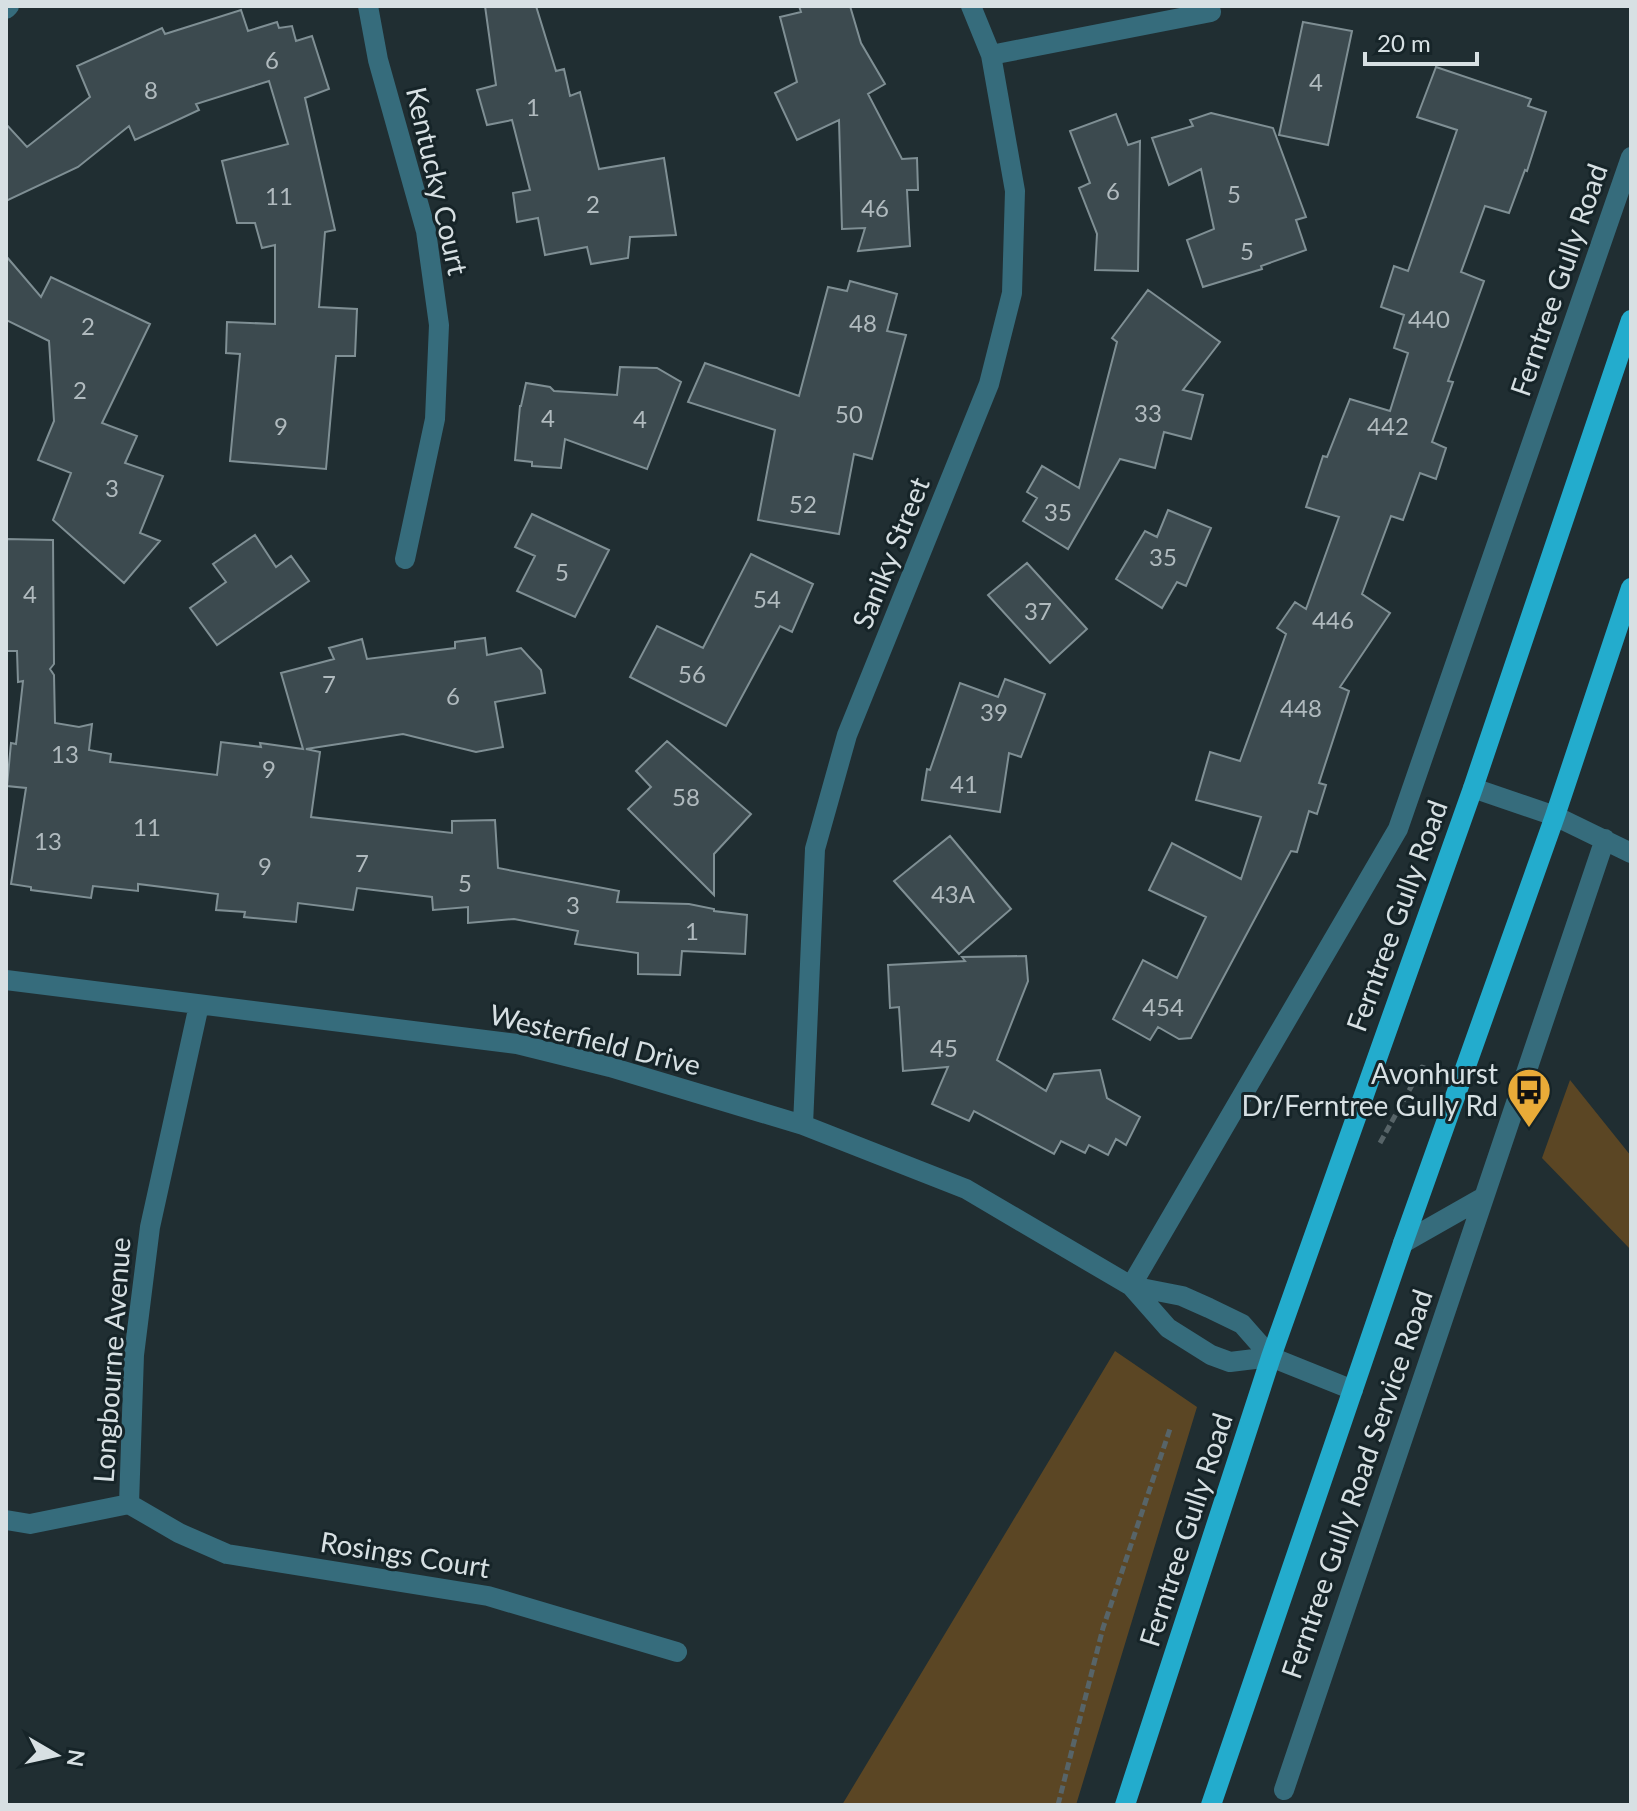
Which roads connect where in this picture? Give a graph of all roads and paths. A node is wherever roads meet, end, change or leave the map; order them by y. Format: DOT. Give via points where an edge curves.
graph roads {
  1 [pos="368,6"];
  2 [pos="971,6"];
  3 [pos="1211,12"];
  4 [pos="991,55"];
  5 [pos="1631,157"];
  6 [pos="1631,320"];
  7 [pos="405,559"];
  8 [pos="1631,588"];
  9 [pos="1473,788"];
  10 [pos="1555,816"];
  11 [pos="1605,839"];
  12 [pos="1631,853"];
  13 [pos="6,980"];
  14 [pos="199,1005"];
  15 [pos="1433,1071"];
  16 [pos="803,1125"];
  17 [pos="1371,1140"];
  18 [pos="1484,1197"];
  19 [pos="1403,1243"];
  20 [pos="1131,1286"];
  21 [pos="1271,1357"];
  22 [pos="1353,1390"];
  23 [pos="1171,1426"];
  24 [pos="129,1504"];
  25 [pos="6,1520"];
  26 [pos="677,1652"];
  27 [pos="1284,1790"];
  28 [pos="1058,1805"];
  29 [pos="1125,1805"];
  30 [pos="1211,1805"];
  1 -- 7 [label="street, Kentucky Court" via="426,231 439,325 435,419"];
  2 -- 4 [label="street, Saniky Street"];
  3 -- 4 [label="street"];
  4 -- 16 [label="street, Saniky Street" via="1015,191 1012,293 989,384 847,735 815,849"];
  5 -- 20 [label="street, Ferntree Gully Road" via="1398,829"];
  6 -- 9 [label="main road, Ferntree Gully Road"];
  8 -- 10 [label="main road"];
  9 -- 10 [label="street"];
  9 -- 21 [label="main road, Ferntree Gully Road"];
  10 -- 11 [label="street"];
  10 -- 19 [label="main road"];
  11 -- 12 [label="street"];
  11 -- 18 [label="street, Ferntree Gully Road Service Road"];
  13 -- 14 [label="street, Westerfield Drive"];
  14 -- 16 [label="street, Westerfield Drive" via="517,1044"];
  14 -- 24 [label="street, Longbourne Avenue" via="150,1227 134,1355"];
  15 -- 17 [label="path" via="1422,1067 1380,1143"];
  16 -- 20 [label="street, Westerfield Drive" via="966,1189"];
  18 -- 19 [label="street"];
  18 -- 27 [label="street, Ferntree Gully Road Service Road"];
  19 -- 22 [label="main road"];
  20 -- 21 [label="street, Westerfield Drive" via="1182,1296 1242,1324"];
  20 -- 21 [label="street, Westerfield Drive" via="1168,1328 1211,1355 1230,1362"];
  21 -- 22 [label="street, Westerfield Drive"];
  21 -- 29 [label="main road, Ferntree Gully Road"];
  22 -- 30 [label="main road"];
  23 -- 28 [label="path" via="1103,1628"];
  24 -- 25 [label="street, Longbourne Avenue" via="30,1524"];
  24 -- 26 [label="street, Rosings Court" via="227,1554 488,1596"];
}
